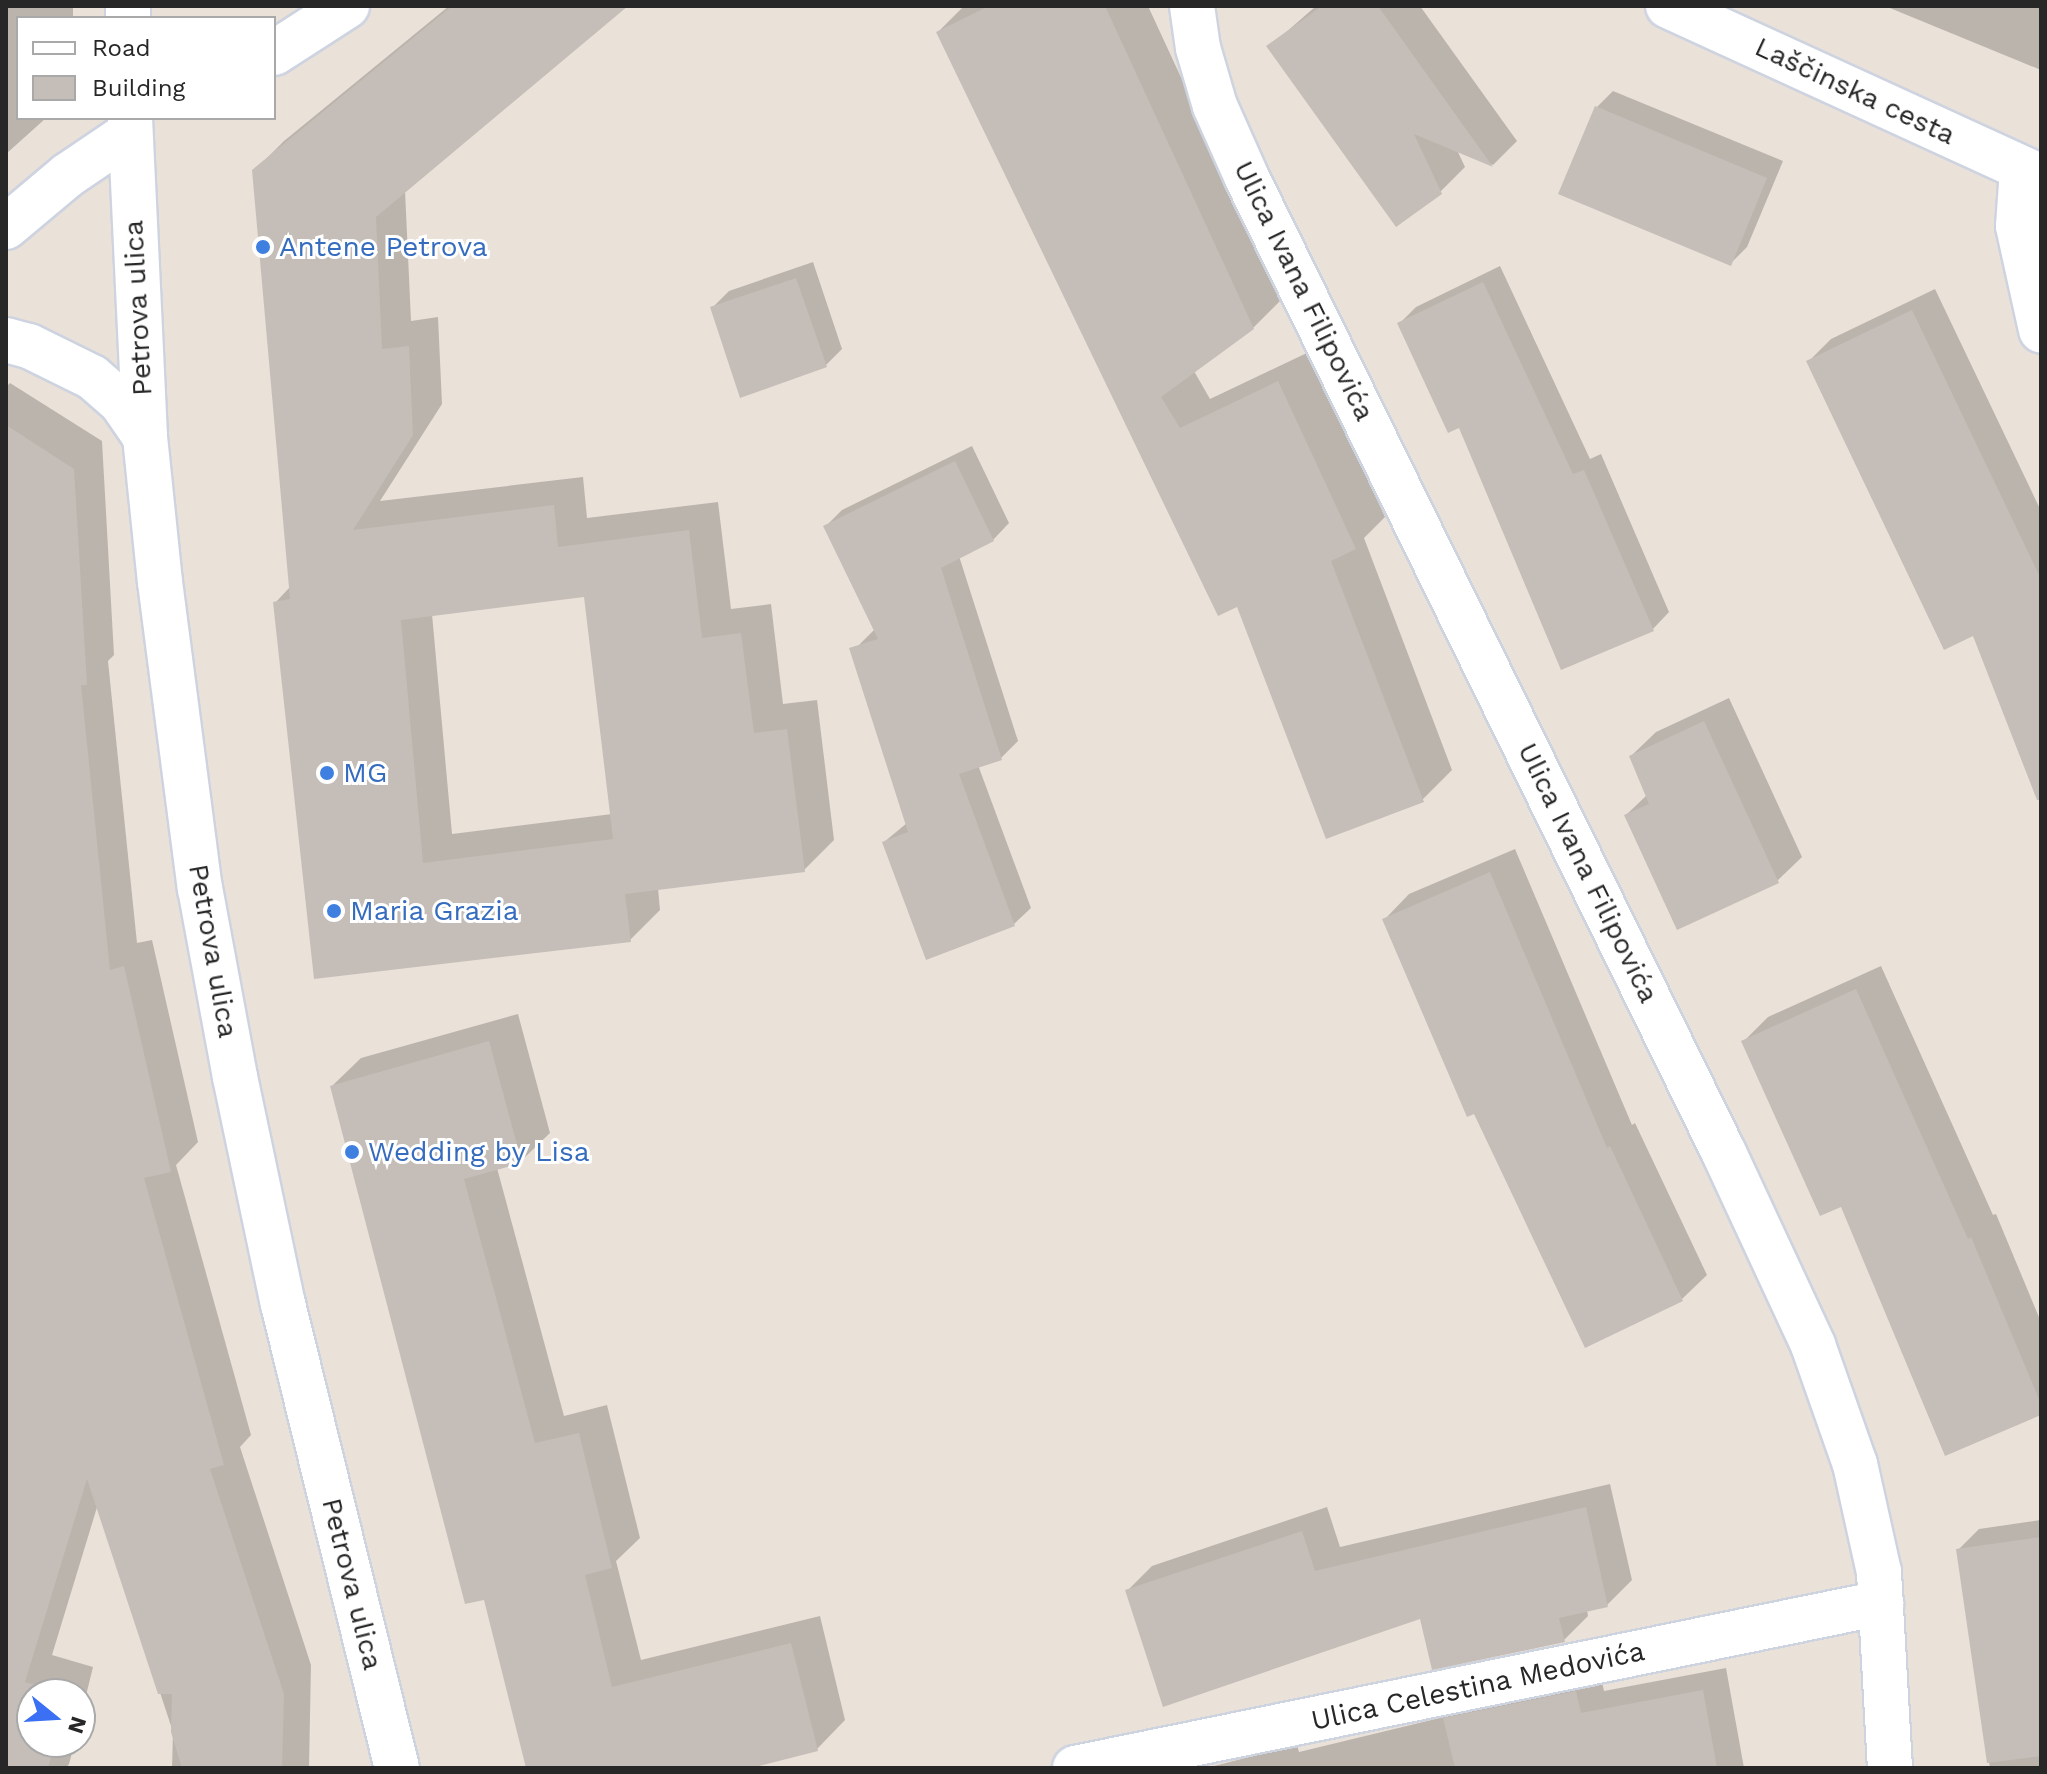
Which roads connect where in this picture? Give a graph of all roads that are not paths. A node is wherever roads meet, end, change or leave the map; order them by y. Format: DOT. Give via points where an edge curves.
graph roads {
  1 [pos="347,6"];
  2 [pos="1192,6"];
  3 [pos="1668,6"];
  4 [pos="276,52"];
  5 [pos="139,123"];
  6 [pos="2031,173"];
  7 [pos="6,227"];
  8 [pos="2041,330"];
  9 [pos="6,340"];
  10 [pos="145,437"];
  11 [pos="1881,1603"];
  12 [pos="397,1768"];
  13 [pos="1075,1768"];
  14 [pos="1890,1768"];
  1 -- 4 [label="street"];
  2 -- 11 [label="street, Ulica Ivana Filipovića" via="1215,106 1247,178 1718,1139 1813,1345 1855,1464"];
  3 -- 6 [label="street, Laščinska cesta"];
  5 -- 7 [label="street"];
  5 -- 10 [label="street, Petrova ulica"];
  6 -- 8 [label="street" via="2018,226"];
  9 -- 10 [label="street" via="92,377 121,402"];
  10 -- 12 [label="street, Petrova ulica" via="200,888 235,1077 283,1304"];
  11 -- 13 [label="street, Ulica Celestina Medovića"];
  11 -- 14 [label="street, Ulica Ivana Filipovića"];
}
